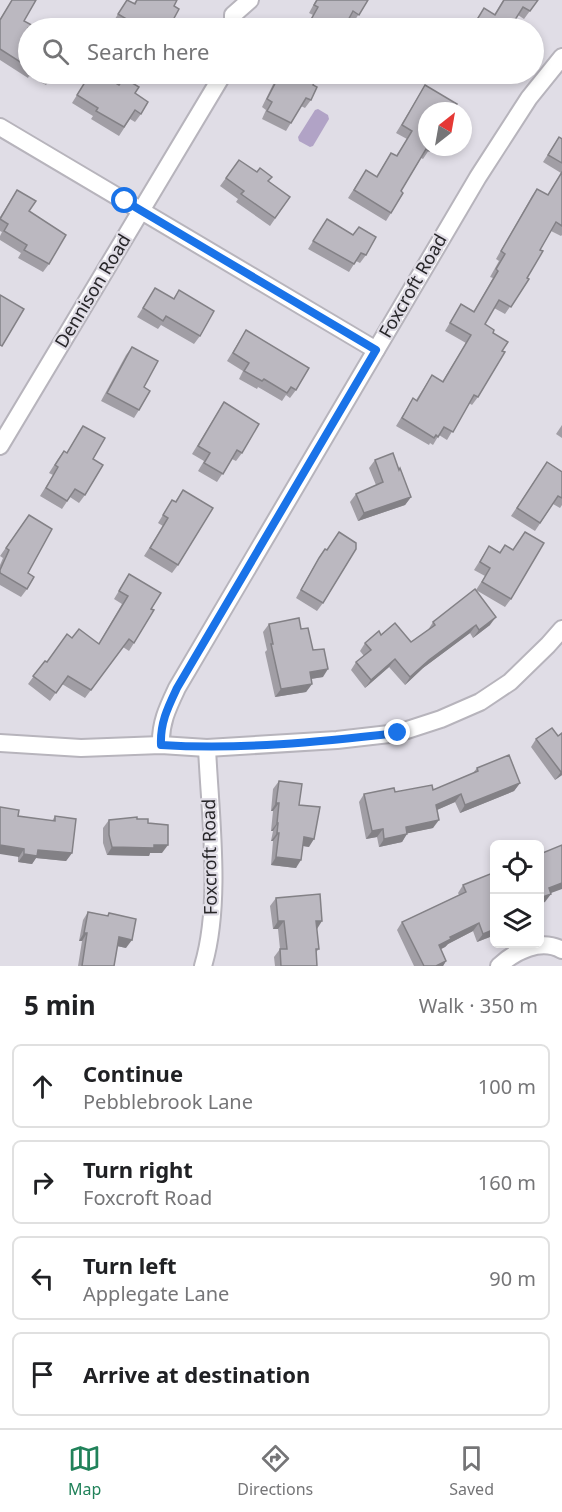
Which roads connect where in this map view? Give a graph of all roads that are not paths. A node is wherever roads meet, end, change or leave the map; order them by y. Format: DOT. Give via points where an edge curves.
graph roads {
  1 [pos="250,0"];
  2 [pos="232,14"];
  3 [pos="562,57"];
  4 [pos="544,79"];
  5 [pos="217,84"];
  6 [pos="540,84"];
  7 [pos="0,127"];
  8 [pos="142,211"];
  9 [pos="376,350"];
  10 [pos="0,446"];
  11 [pos="562,629"];
  12 [pos="0,743"];
  13 [pos="161,745"];
  14 [pos="207,748"];
  15 [pos="562,950"];
  16 [pos="203,966"];
  17 [pos="499,966"];
  1 -- 2 [label="street"];
  3 -- 4 [label="street, Foxcroft Road"];
  5 -- 8 [label="street, Dennison Road"];
  6 -- 9 [label="street, Foxcroft Road" via="478,177"];
  7 -- 8 [label="street"];
  8 -- 9 [label="street"];
  8 -- 10 [label="street, Dennison Road"];
  9 -- 13 [label="street, Foxcroft Road" via="177,688 163,717"];
  11 -- 14 [label="street" via="510,682 480,702 430,723 388,735"];
  12 -- 13 [label="street" via="81,748"];
  13 -- 14 [label="street"];
  14 -- 16 [label="street, Foxcroft Road" via="213,875 212,920"];
  15 -- 17 [label="street" via="537,946 512,954"];
}
